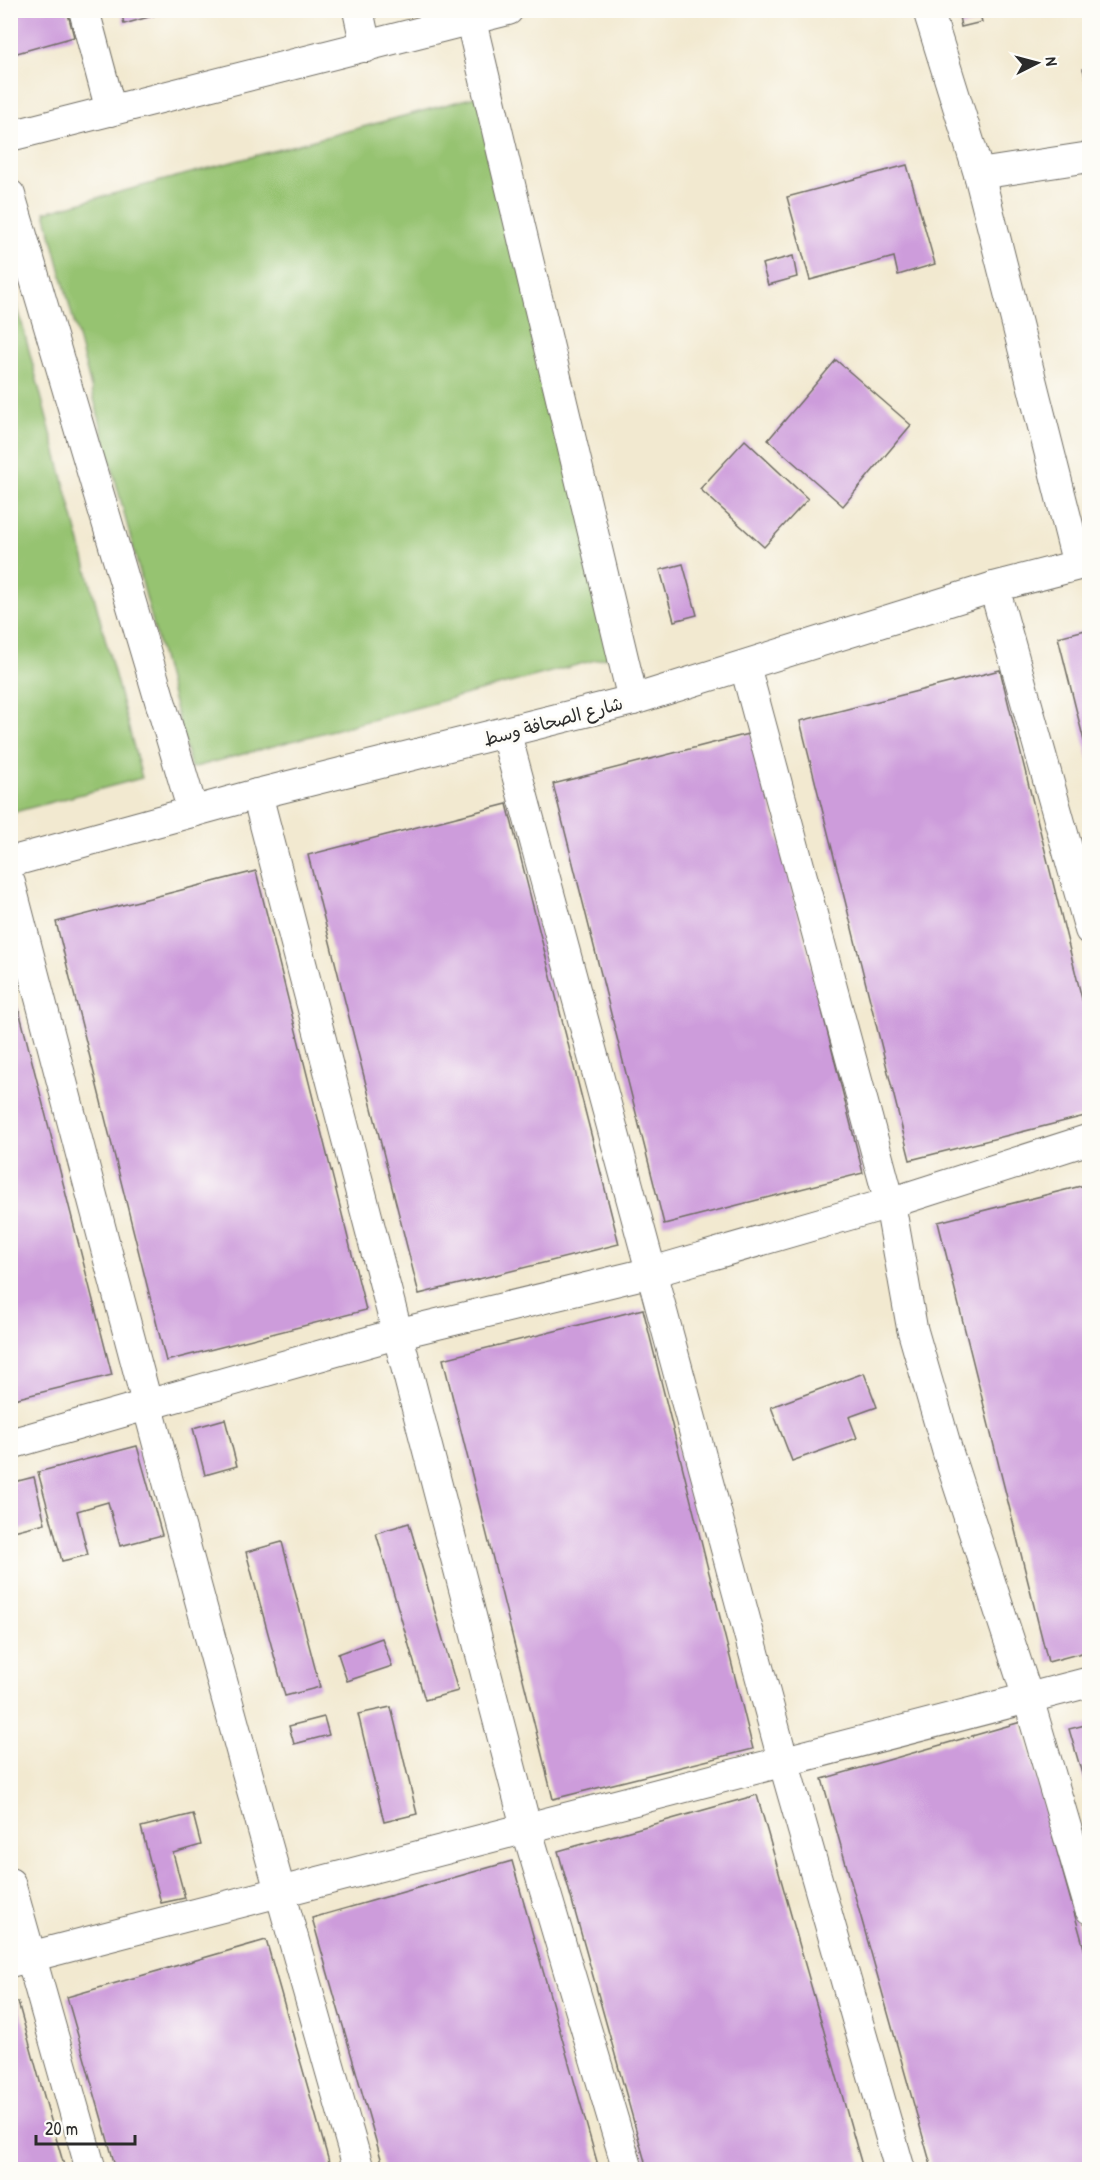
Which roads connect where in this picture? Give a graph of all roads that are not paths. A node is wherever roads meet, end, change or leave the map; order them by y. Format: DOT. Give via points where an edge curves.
graph roads {
  1 [pos="84,10"];
  2 [pos="358,10"];
  3 [pos="508,10"];
  4 [pos="928,10"];
  5 [pos="471,21"];
  6 [pos="366,47"];
  7 [pos="111,111"];
  8 [pos="10,136"];
  9 [pos="1089,157"];
  10 [pos="979,174"];
  11 [pos="10,195"];
  12 [pos="1084,563"];
  13 [pos="994,587"];
  14 [pos="745,666"];
  15 [pos="633,700"];
  16 [pos="506,734"];
  17 [pos="257,794"];
  18 [pos="193,812"];
  19 [pos="10,862"];
  20 [pos="10,883"];
  21 [pos="1089,930"];
  22 [pos="1089,1139"];
  23 [pos="890,1203"];
  24 [pos="652,1272"];
  25 [pos="396,1334"];
  26 [pos="147,1407"];
  27 [pos="10,1444"];
  28 [pos="1089,1682"];
  29 [pos="1028,1698"];
  30 [pos="783,1760"];
  31 [pos="526,1827"];
  32 [pos="10,1883"];
  33 [pos="279,1893"];
  34 [pos="1089,1909"];
  35 [pos="21,1959"];
  36 [pos="91,2169"];
  37 [pos="359,2169"];
  38 [pos="627,2169"];
  39 [pos="900,2169"];
  1 -- 7 [label="street"];
  2 -- 6 [label="street"];
  3 -- 5 [label="street"];
  4 -- 10 [label="street"];
  5 -- 6 [label="street"];
  5 -- 15 [label="street"];
  6 -- 7 [label="street"];
  7 -- 8 [label="street"];
  9 -- 10 [label="street"];
  10 -- 12 [label="street"];
  11 -- 18 [label="street"];
  12 -- 13 [label="street, شارع الصحافة وسط"];
  13 -- 14 [label="street, شارع الصحافة وسط"];
  13 -- 21 [label="street"];
  14 -- 15 [label="street, شارع الصحافة وسط"];
  14 -- 23 [label="street"];
  15 -- 16 [label="street, شارع الصحافة وسط"];
  16 -- 17 [label="street, شارع الصحافة وسط"];
  16 -- 24 [label="street"];
  17 -- 18 [label="street, شارع الصحافة وسط"];
  17 -- 25 [label="street"];
  18 -- 19 [label="street, شارع الصحافة وسط"];
  20 -- 26 [label="street"];
  22 -- 23 [label="street"];
  23 -- 24 [label="street"];
  23 -- 29 [label="street" via="915,1339"];
  24 -- 25 [label="street"];
  24 -- 30 [label="street"];
  25 -- 26 [label="street"];
  25 -- 31 [label="street"];
  26 -- 27 [label="street"];
  26 -- 33 [label="street"];
  28 -- 29 [label="street"];
  29 -- 30 [label="street"];
  29 -- 34 [label="street"];
  30 -- 31 [label="street"];
  30 -- 39 [label="street"];
  31 -- 33 [label="street"];
  31 -- 38 [label="street"];
  32 -- 35 [label="street"];
  33 -- 35 [label="street"];
  33 -- 37 [label="street"];
  35 -- 36 [label="street"];
}
